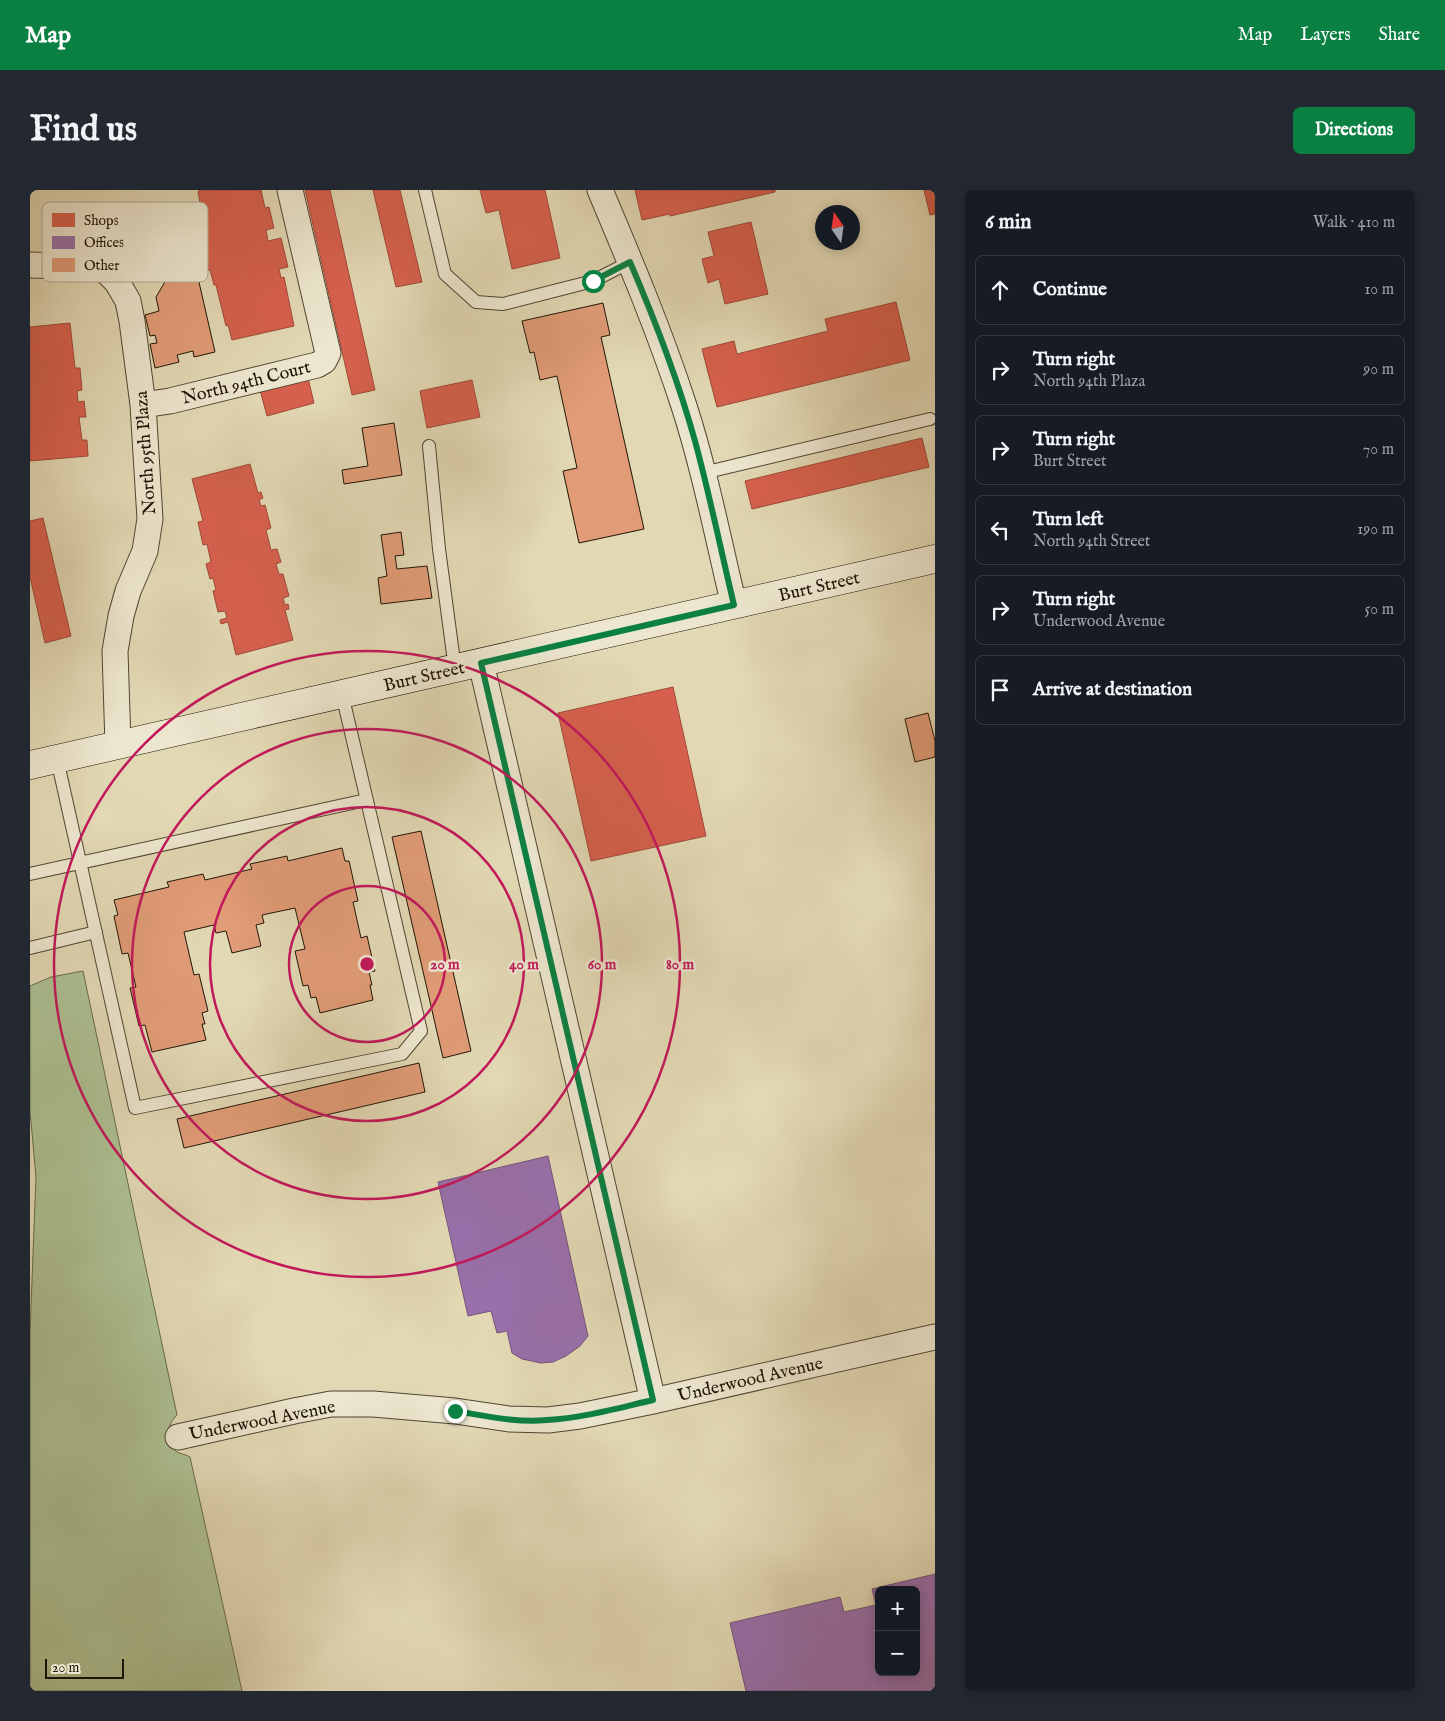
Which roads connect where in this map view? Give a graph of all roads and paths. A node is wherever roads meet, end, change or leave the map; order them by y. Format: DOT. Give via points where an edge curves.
graph roads {
  1 [pos="290,190"];
  2 [pos="425,190"];
  3 [pos="600,190"];
  4 [pos="630,262"];
  5 [pos="117,282"];
  6 [pos="142,405"];
  7 [pos="930,419"];
  8 [pos="429,446"];
  9 [pos="703,474"];
  10 [pos="935,559"];
  11 [pos="734,605"];
  12 [pos="468,666"];
  13 [pos="342,694"];
  14 [pos="118,745"];
  15 [pos="57,759"];
  16 [pos="30,765"];
  17 [pos="366,800"];
  18 [pos="80,862"];
  19 [pos="30,874"];
  20 [pos="96,932"];
  21 [pos="30,948"];
  22 [pos="935,1337"];
  23 [pos="653,1400"];
  24 [pos="178,1437"];
  1 -- 6 [label="street, North 94th Court" via="328,353 324,360 317,365"];
  2 -- 4 [label="lane" via="445,274 476,302 503,304 584,284"];
  3 -- 4 [label="street"];
  4 -- 9 [label="street" via="684,406"];
  5 -- 6 [label="street, North 95th Plaza" via="128,301"];
  6 -- 14 [label="street, North 95th Plaza" via="150,519 145,551 126,599 115,651"];
  7 -- 9 [label="lane"];
  8 -- 12 [label="lane" via="439,548"];
  9 -- 11 [label="street"];
  10 -- 11 [label="street, Burt Street"];
  11 -- 12 [label="street, Burt Street"];
  12 -- 13 [label="street, Burt Street"];
  12 -- 23 [label="street"];
  13 -- 14 [label="street, Burt Street"];
  13 -- 17 [label="lane"];
  14 -- 15 [label="street, Burt Street"];
  15 -- 16 [label="street, Burt Street"];
  15 -- 18 [label="lane"];
  17 -- 18 [label="lane"];
  17 -- 20 [label="lane" via="421,1031 402,1054 136,1108"];
  18 -- 19 [label="lane"];
  18 -- 20 [label="lane"];
  20 -- 21 [label="lane"];
  22 -- 23 [label="street, Underwood Avenue"];
  23 -- 24 [label="street, Underwood Avenue" via="580,1416 535,1421 374,1404 331,1404"];
}
